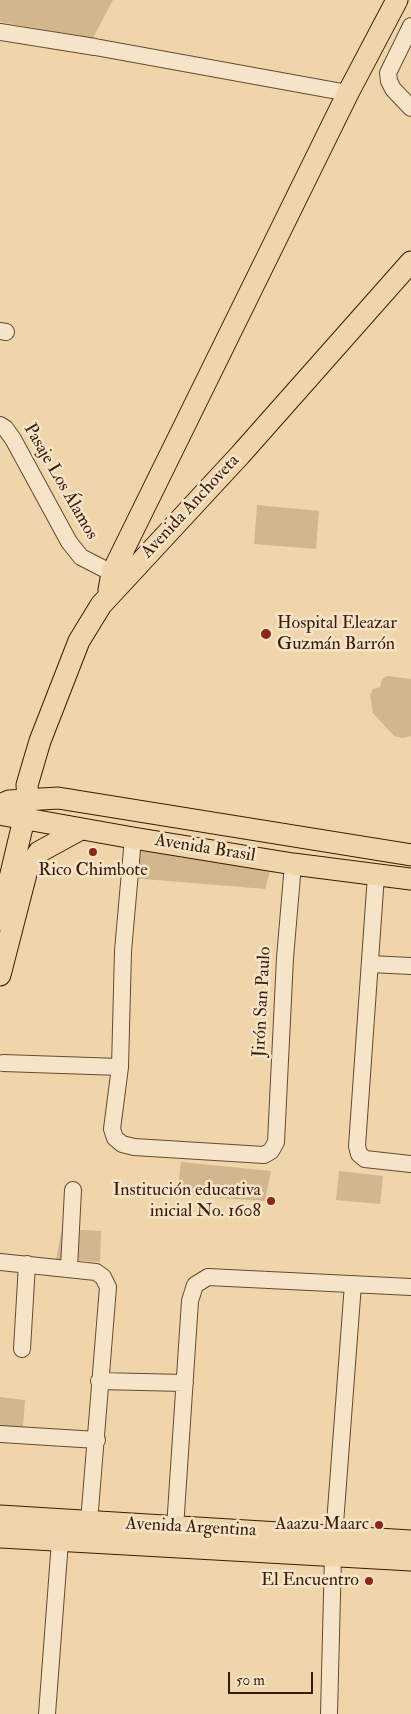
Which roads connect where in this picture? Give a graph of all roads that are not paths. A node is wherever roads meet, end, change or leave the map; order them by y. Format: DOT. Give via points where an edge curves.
graph roads {
  1 [pos="397,0"];
  2 [pos="411,26"];
  3 [pos="0,32"];
  4 [pos="348,93"];
  5 [pos="411,108"];
  6 [pos="411,262"];
  7 [pos="0,425"];
  8 [pos="110,583"];
  9 [pos="12,808"];
  10 [pos="80,828"];
  11 [pos="133,838"];
  12 [pos="411,855"];
  13 [pos="293,864"];
  14 [pos="376,875"];
  15 [pos="411,880"];
  16 [pos="0,920"];
  17 [pos="370,964"];
  18 [pos="411,966"];
  19 [pos="0,975"];
  20 [pos="3,1063"];
  21 [pos="120,1067"];
  22 [pos="411,1164"];
  23 [pos="73,1190"];
  24 [pos="0,1262"];
  25 [pos="27,1264"];
  26 [pos="69,1267"];
  27 [pos="353,1284"];
  28 [pos="411,1287"];
  29 [pos="22,1349"];
  30 [pos="99,1381"];
  31 [pos="185,1383"];
  32 [pos="0,1434"];
  33 [pos="97,1440"];
  34 [pos="0,1516"];
  35 [pos="89,1522"];
  36 [pos="175,1528"];
  37 [pos="0,1537"];
  38 [pos="60,1540"];
  39 [pos="251,1541"];
  40 [pos="411,1541"];
  41 [pos="334,1546"];
  42 [pos="411,1560"];
  43 [pos="47,1714"];
  44 [pos="329,1714"];
  1 -- 4 [label="main road"];
  2 -- 5 [label="street" via="388,73 393,89"];
  3 -- 4 [label="street"];
  4 -- 8 [label="main road"];
  6 -- 8 [label="main road, Avenida Anchoveta" via="240,455"];
  7 -- 8 [label="street, Pasaje Los Álamos" via="13,438 69,542"];
  8 -- 9 [label="main road, Avenida Anchoveta" via="79,641"];
  9 -- 10 [label="main road, Avenida Brasil"];
  9 -- 12 [label="main road, Avenida Brasil" via="58,798"];
  9 -- 16 [label="main road, Avenida Anchoveta"];
  10 -- 11 [label="main road, Avenida Brasil"];
  10 -- 19 [label="main road" via="39,852 27,870"];
  11 -- 13 [label="main road, Avenida Brasil"];
  11 -- 21 [label="street" via="123,951"];
  13 -- 14 [label="main road, Avenida Brasil"];
  13 -- 21 [label="street, Jirón San Paulo" via="276,1142 272,1150 264,1155 122,1144 112,1129"];
  14 -- 15 [label="main road, Avenida Brasil"];
  14 -- 17 [label="street"];
  17 -- 18 [label="street"];
  17 -- 22 [label="street" via="357,1146 365,1159"];
  20 -- 21 [label="street"];
  23 -- 26 [label="street"];
  24 -- 25 [label="street"];
  25 -- 26 [label="street"];
  25 -- 29 [label="street"];
  26 -- 30 [label="street" via="96,1272 108,1287"];
  27 -- 28 [label="street"];
  27 -- 31 [label="street" via="208,1277 195,1285 190,1300"];
  27 -- 41 [label="street"];
  30 -- 31 [label="street"];
  30 -- 33 [label="street"];
  31 -- 36 [label="street"];
  32 -- 33 [label="street"];
  33 -- 35 [label="street"];
  34 -- 35 [label="main road, Avenida Argentina"];
  35 -- 36 [label="main road, Avenida Argentina"];
  36 -- 39 [label="main road, Avenida Argentina"];
  37 -- 38 [label="main road, Avenida Argentina"];
  38 -- 39 [label="main road, Avenida Argentina"];
  38 -- 43 [label="street"];
  39 -- 41 [label="main road, Avenida Argentina"];
  40 -- 41 [label="main road, Avenida Argentina"];
  41 -- 42 [label="main road, Avenida Argentina"];
  41 -- 44 [label="street"];
}
